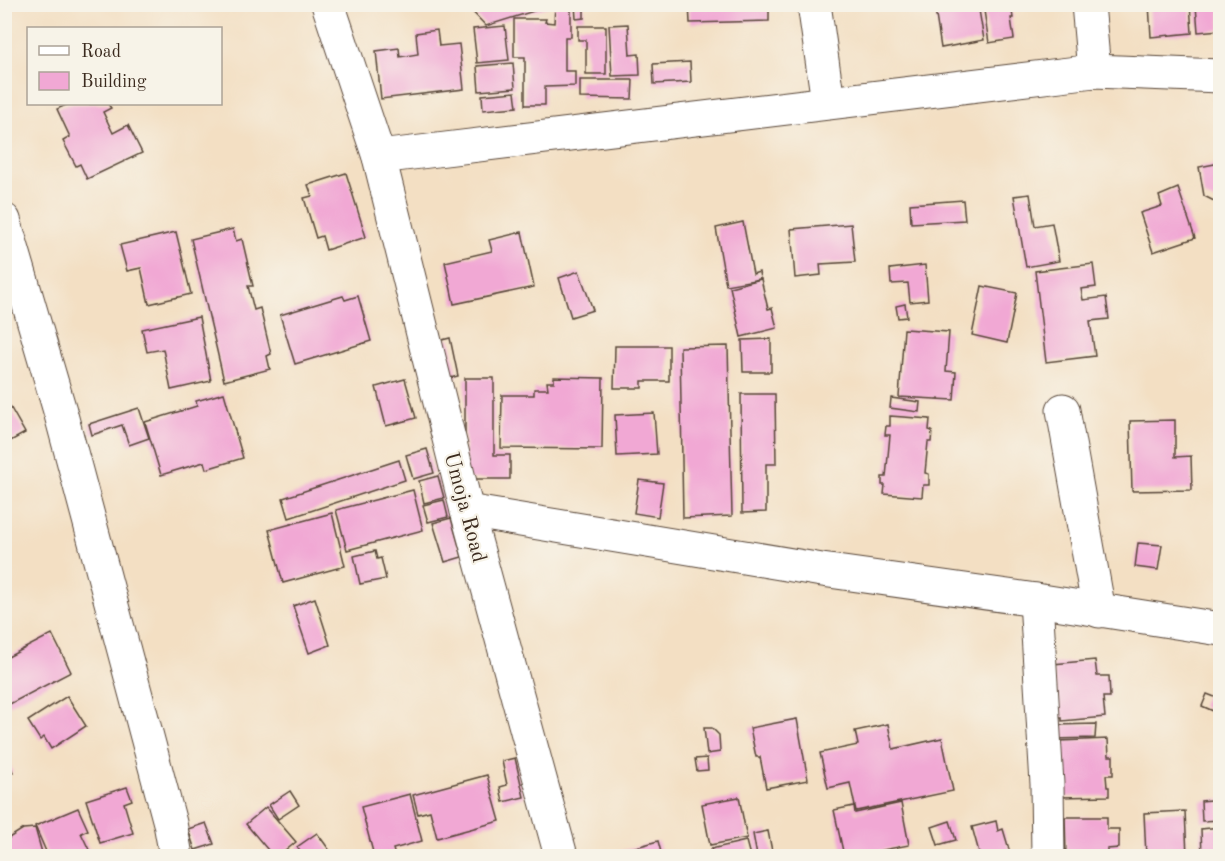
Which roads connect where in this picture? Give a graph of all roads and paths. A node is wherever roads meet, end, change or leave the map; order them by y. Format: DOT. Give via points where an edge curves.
graph roads {
  1 [pos="328,4"];
  2 [pos="814,4"];
  3 [pos="1088,4"];
  4 [pos="1094,70"];
  5 [pos="1221,76"];
  6 [pos="828,102"];
  7 [pos="379,157"];
  8 [pos="4,220"];
  9 [pos="13,286"];
  10 [pos="1063,410"];
  11 [pos="467,511"];
  12 [pos="1036,600"];
  13 [pos="1099,611"];
  14 [pos="1221,628"];
  15 [pos="176,856"];
  16 [pos="561,856"];
  17 [pos="1048,856"];
  1 -- 7 [label="street, Umoja Road"];
  2 -- 6 [label="street"];
  3 -- 4 [label="street"];
  4 -- 5 [label="street"];
  4 -- 6 [label="street"];
  6 -- 7 [label="street"];
  7 -- 11 [label="street, Umoja Road"];
  8 -- 9 [label="street"];
  9 -- 15 [label="street" via="60,411"];
  10 -- 13 [label="street"];
  11 -- 12 [label="street" via="822,570"];
  11 -- 16 [label="street, Umoja Road"];
  12 -- 13 [label="street"];
  12 -- 17 [label="street"];
  13 -- 14 [label="street"];
}
